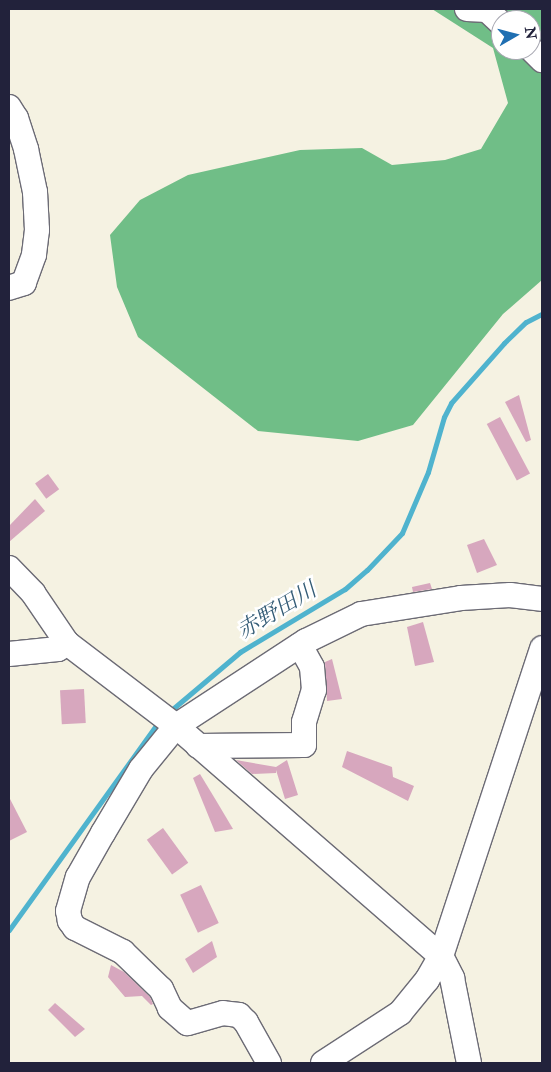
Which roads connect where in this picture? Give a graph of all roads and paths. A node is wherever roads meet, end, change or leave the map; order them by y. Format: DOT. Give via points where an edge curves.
graph roads {
  1 [pos="467,9"];
  2 [pos="491,14"];
  3 [pos="9,107"];
  4 [pos="9,288"];
  5 [pos="9,568"];
  6 [pos="542,599"];
  7 [pos="67,642"];
  8 [pos="300,645"];
  9 [pos="542,648"];
  10 [pos="9,654"];
  11 [pos="168,720"];
  12 [pos="198,746"];
  13 [pos="441,956"];
  14 [pos="334,1061"];
  15 [pos="269,1063"];
  16 [pos="469,1063"];
  1 -- 2 [label="street" via="486,10"];
  3 -- 4 [label="street" via="26,148 37,230 34,255 24,283"];
  5 -- 7 [label="street" via="33,593"];
  6 -- 8 [label="street" via="510,596 461,598 361,614"];
  7 -- 10 [label="street" via="58,649"];
  7 -- 11 [label="street"];
  8 -- 11 [label="street"];
  8 -- 12 [label="street" via="312,667 314,690 304,722 304,744"];
  9 -- 13 [label="street"];
  11 -- 12 [label="street"];
  11 -- 15 [label="street" via="78,877 68,911 70,921 75,928 123,952 160,989 170,1008 187,1023 222,1013 239,1015"];
  12 -- 13 [label="street"];
  13 -- 14 [label="street" via="427,980 400,1013"];
  13 -- 16 [label="street" via="452,978"];
}
